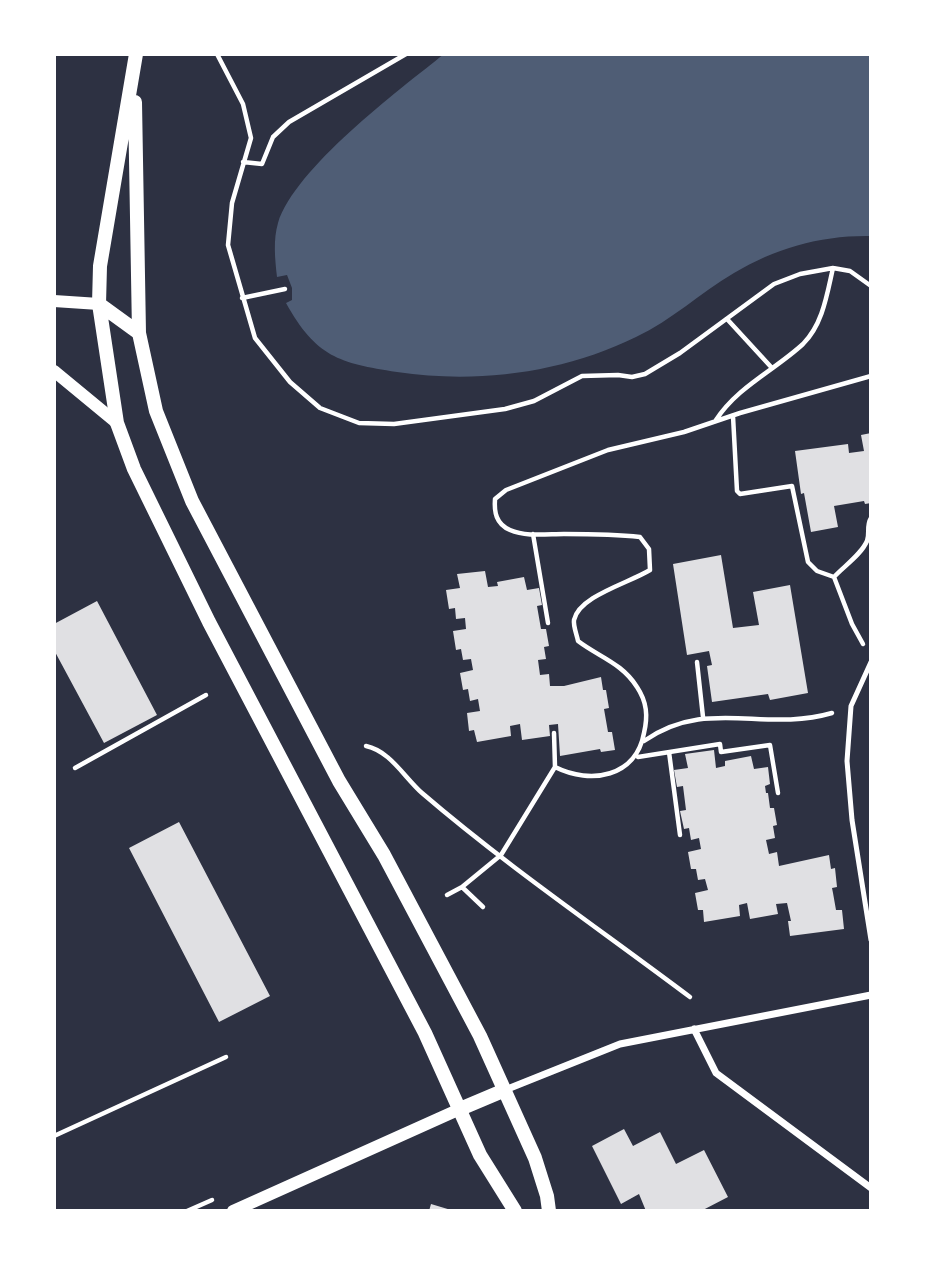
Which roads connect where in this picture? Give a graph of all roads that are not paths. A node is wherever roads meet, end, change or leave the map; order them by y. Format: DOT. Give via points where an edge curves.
graph roads {
  1 [pos="135,54"];
  2 [pos="134,69"];
  3 [pos="54,301"];
  4 [pos="99,304"];
  5 [pos="139,333"];
  6 [pos="54,371"];
  7 [pos="117,423"];
  8 [pos="871,662"];
  9 [pos="871,940"];
  10 [pos="871,995"];
  11 [pos="694,1029"];
  12 [pos="505,1090"];
  13 [pos="460,1109"];
  14 [pos="871,1188"];
  15 [pos="233,1211"];
  16 [pos="515,1211"];
  17 [pos="550,1211"];
  1 -- 2 [label="main road"];
  2 -- 4 [label="main road" via="100,266"];
  2 -- 5 [label="main road"];
  3 -- 4 [label="street"];
  4 -- 5 [label="main road"];
  4 -- 7 [label="main road"];
  5 -- 12 [label="main road" via="156,411 192,501"];
  6 -- 7 [label="street"];
  7 -- 13 [label="main road" via="170,544 425,1033"];
  8 -- 9 [label="lane" via="851,706 847,761"];
  10 -- 11 [label="street"];
  11 -- 12 [label="street" via="620,1044"];
  11 -- 14 [label="street" via="716,1073"];
  12 -- 13 [label="main road"];
  12 -- 17 [label="main road" via="535,1158"];
  13 -- 15 [label="street"];
  13 -- 16 [label="main road" via="480,1155"];
}
